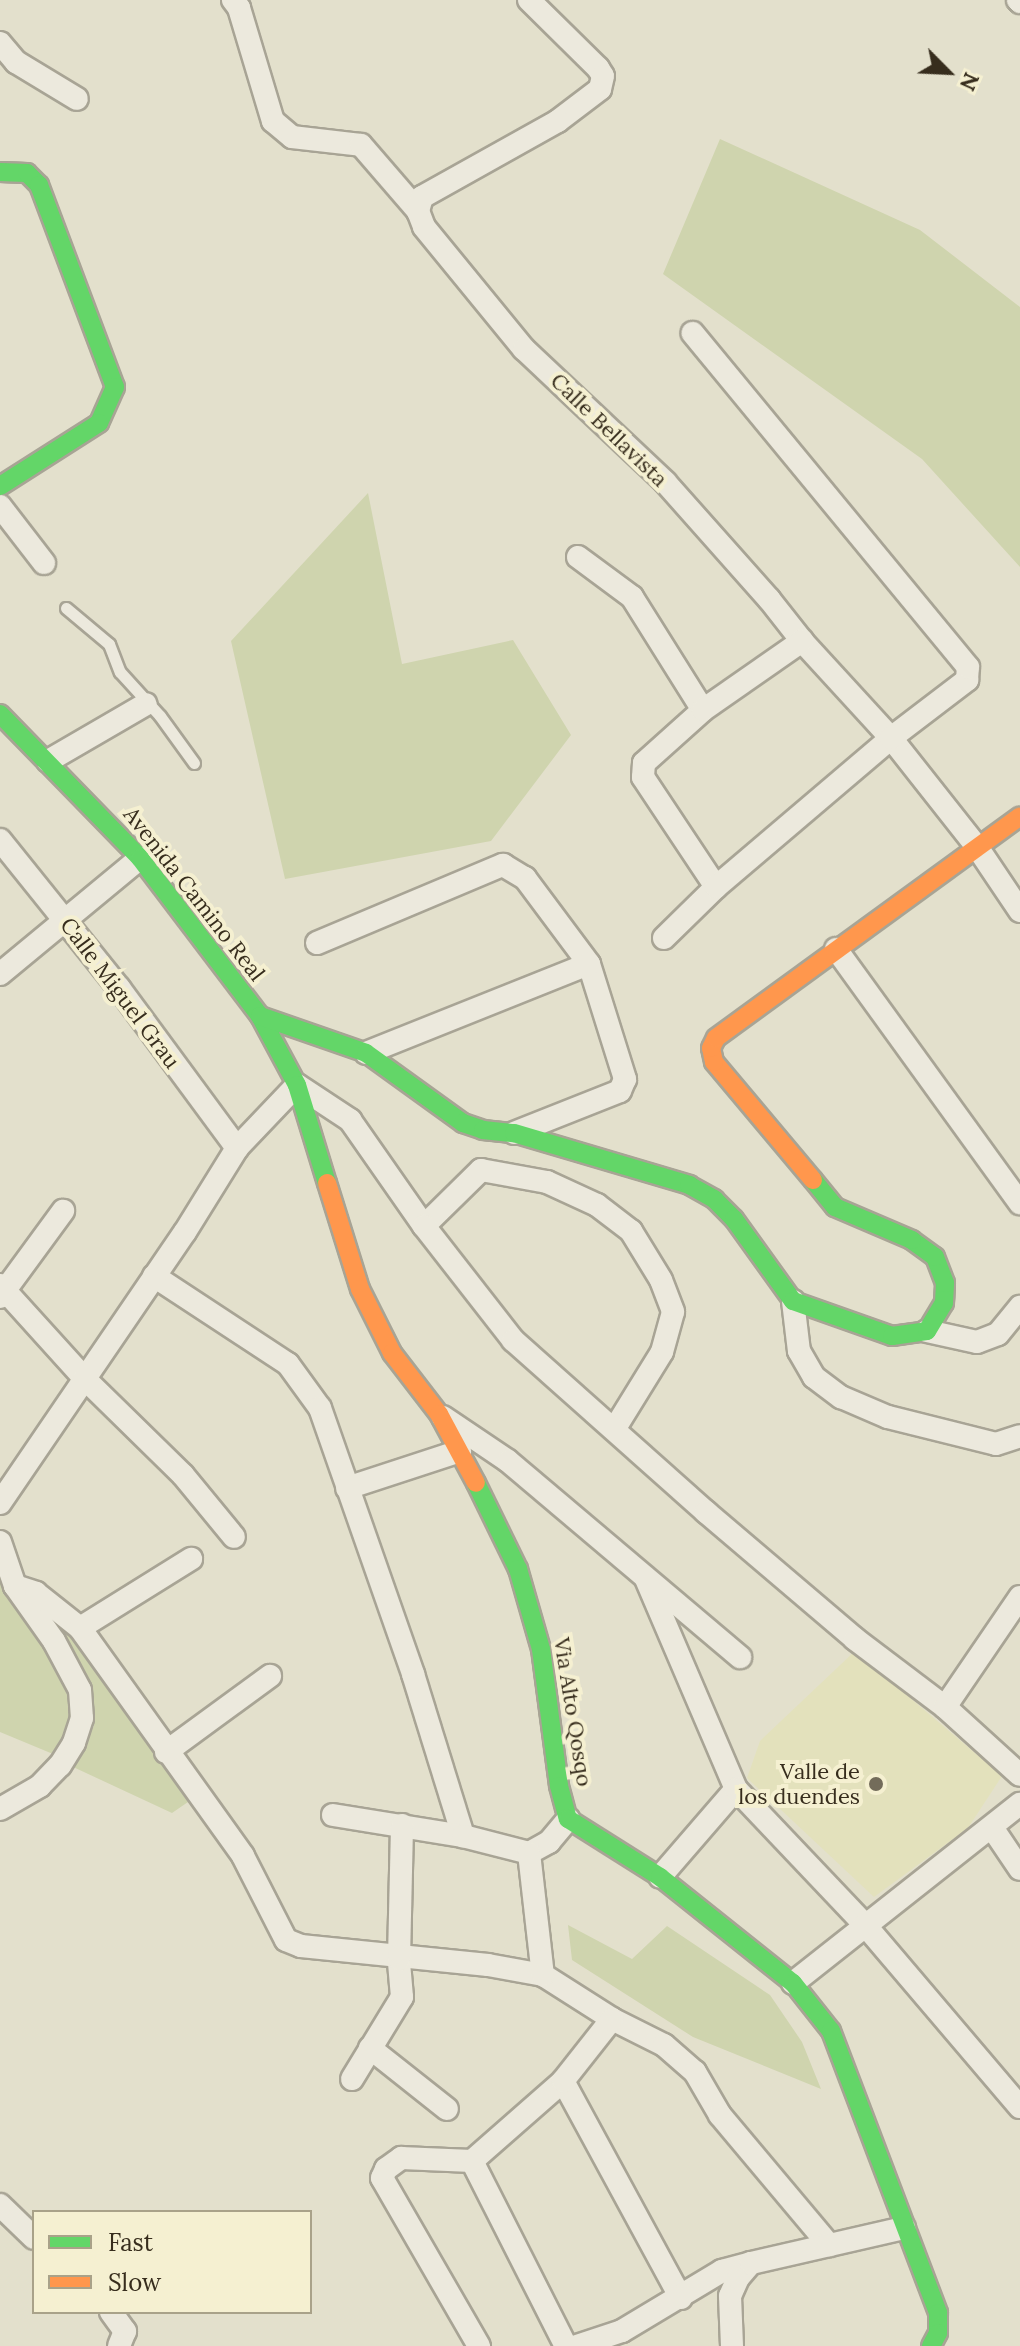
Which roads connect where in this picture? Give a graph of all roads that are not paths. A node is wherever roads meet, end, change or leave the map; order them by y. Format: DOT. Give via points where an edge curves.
graph roads {
  1 [pos="233,0"];
  2 [pos="529,0"];
  3 [pos="0,43"];
  4 [pos="77,99"];
  5 [pos="0,172"];
  6 [pos="418,211"];
  7 [pos="693,333"];
  8 [pos="0,486"];
  9 [pos="0,506"];
  10 [pos="578,557"];
  11 [pos="44,563"];
  12 [pos="66,608"];
  13 [pos="802,641"];
  14 [pos="146,704"];
  15 [pos="703,710"];
  16 [pos="0,714"];
  17 [pos="891,738"];
  18 [pos="48,761"];
  19 [pos="194,763"];
  20 [pos="1020,816"];
  21 [pos="0,840"];
  22 [pos="977,847"];
  23 [pos="140,858"];
  24 [pos="716,887"];
  25 [pos="1020,911"];
  26 [pos="64,919"];
  27 [pos="664,938"];
  28 [pos="317,943"];
  29 [pos="836,949"];
  30 [pos="589,964"];
  31 [pos="0,974"];
  32 [pos="260,1016"];
  33 [pos="366,1053"];
  34 [pos="297,1085"];
  35 [pos="514,1133"];
  36 [pos="237,1148"];
  37 [pos="1020,1203"];
  38 [pos="63,1211"];
  39 [pos="424,1226"];
  40 [pos="154,1276"];
  41 [pos="2,1290"];
  42 [pos="793,1301"];
  43 [pos="1020,1307"];
  44 [pos="927,1331"];
  45 [pos="85,1379"];
  46 [pos="439,1414"];
  47 [pos="615,1428"];
  48 [pos="1020,1436"];
  49 [pos="460,1451"];
  50 [pos="347,1488"];
  51 [pos="0,1503"];
  52 [pos="234,1537"];
  53 [pos="0,1542"];
  54 [pos="191,1559"];
  55 [pos="644,1574"];
  56 [pos="15,1586"];
  57 [pos="1020,1597"];
  58 [pos="80,1628"];
  59 [pos="740,1657"];
  60 [pos="270,1676"];
  61 [pos="945,1707"];
  62 [pos="166,1752"];
  63 [pos="1020,1775"];
  64 [pos="736,1789"];
  65 [pos="1020,1804"];
  66 [pos="0,1809"];
  67 [pos="333,1815"];
  68 [pos="568,1819"];
  69 [pos="402,1825"];
  70 [pos="993,1829"];
  71 [pos="463,1836"];
  72 [pos="529,1853"];
  73 [pos="1020,1869"];
  74 [pos="660,1877"];
  75 [pos="865,1925"];
  76 [pos="399,1959"];
  77 [pos="543,1975"];
  78 [pos="793,1983"];
  79 [pos="612,2019"];
  80 [pos="370,2048"];
  81 [pos="352,2079"];
  82 [pos="563,2081"];
  83 [pos="1020,2107"];
  84 [pos="447,2109"];
  85 [pos="472,2161"];
  86 [pos="0,2205"];
  87 [pos="904,2228"];
  88 [pos="32,2236"];
  89 [pos="829,2245"];
  90 [pos="751,2263"];
  91 [pos="681,2298"];
  92 [pos="112,2314"];
  93 [pos="626,2338"];
  94 [pos="937,2342"];
  95 [pos="119,2346"];
  96 [pos="479,2346"];
  97 [pos="566,2346"];
  98 [pos="577,2346"];
  99 [pos="732,2346"];
  1 -- 6 [label="street, Calle Bellavista" via="273,121 292,137 361,145"];
  2 -- 6 [label="street" via="598,68 603,76 600,89 558,121 422,197"];
  3 -- 4 [label="street" via="16,62"];
  5 -- 8 [label="street" via="27,173 39,185 115,387 99,423"];
  6 -- 13 [label="street, Calle Bellavista" via="424,227 524,349 665,482"];
  7 -- 17 [label="street" via="968,667 967,680"];
  9 -- 11 [label="street"];
  10 -- 15 [label="street" via="632,597"];
  12 -- 14 [label="lane" via="109,644 120,672"];
  13 -- 15 [label="street"];
  13 -- 17 [label="street, Calle Bellavista"];
  14 -- 18 [label="street"];
  14 -- 19 [label="lane"];
  15 -- 24 [label="street" via="644,763 643,777"];
  16 -- 18 [label="street, Avenida Camino Real"];
  17 -- 22 [label="street, Calle Bellavista"];
  17 -- 24 [label="street"];
  18 -- 23 [label="street, Avenida Camino Real"];
  20 -- 22 [label="street"];
  21 -- 26 [label="street, Calle Miguel Grau"];
  22 -- 25 [label="street, Calle Bellavista"];
  22 -- 29 [label="street"];
  23 -- 26 [label="street"];
  23 -- 32 [label="street, Avenida Camino Real"];
  24 -- 27 [label="street"];
  26 -- 31 [label="street"];
  26 -- 36 [label="street, Calle Miguel Grau"];
  28 -- 30 [label="street" via="503,865 525,878"];
  29 -- 37 [label="street"];
  29 -- 44 [label="street" via="716,1038 711,1048 714,1062 835,1207 912,1240 935,1257 945,1283 944,1303"];
  30 -- 33 [label="street"];
  30 -- 35 [label="street" via="625,1079 620,1091"];
  32 -- 33 [label="street"];
  32 -- 34 [label="street, Avenida Camino Real"];
  33 -- 35 [label="street" via="463,1123"];
  34 -- 36 [label="street"];
  34 -- 39 [label="street" via="350,1120"];
  34 -- 46 [label="street, Via Alto Qosqo" via="360,1289 392,1353"];
  35 -- 42 [label="street" via="689,1185 714,1199"];
  36 -- 40 [label="street"];
  38 -- 41 [label="street"];
  39 -- 47 [label="street" via="513,1340"];
  39 -- 47 [label="street" via="481,1170 547,1182 597,1205 631,1231 661,1280 673,1312 662,1352"];
  40 -- 45 [label="street"];
  40 -- 50 [label="street" via="288,1364 320,1408"];
  41 -- 45 [label="street"];
  42 -- 44 [label="street" via="892,1336"];
  42 -- 48 [label="street" via="799,1351 814,1377 841,1397 888,1417 996,1444"];
  43 -- 44 [label="street" via="998,1334 977,1342"];
  45 -- 51 [label="street"];
  45 -- 52 [label="street" via="183,1475"];
  46 -- 49 [label="street, Via Alto Qosqo"];
  46 -- 55 [label="street" via="508,1461"];
  47 -- 61 [label="street" via="855,1639"];
  49 -- 50 [label="street"];
  49 -- 68 [label="street, Via Alto Qosqo" via="518,1569 541,1649"];
  50 -- 71 [label="street"];
  53 -- 56 [label="street"];
  54 -- 58 [label="street"];
  55 -- 59 [label="street"];
  55 -- 64 [label="street"];
  56 -- 58 [label="street" via="36,1593"];
  56 -- 66 [label="street" via="80,1690 82,1718 74,1743 50,1775"];
  57 -- 61 [label="street"];
  58 -- 62 [label="street"];
  60 -- 62 [label="street"];
  61 -- 63 [label="street"];
  62 -- 76 [label="street" via="243,1856 286,1940"];
  64 -- 74 [label="street"];
  64 -- 75 [label="street"];
  65 -- 70 [label="street"];
  67 -- 69 [label="street"];
  68 -- 72 [label="street" via="549,1842"];
  68 -- 74 [label="street, Via Alto Qosqo"];
  69 -- 71 [label="street"];
  69 -- 76 [label="street"];
  70 -- 73 [label="street"];
  70 -- 75 [label="street"];
  71 -- 72 [label="street"];
  72 -- 77 [label="street"];
  74 -- 78 [label="street, Via Alto Qosqo"];
  75 -- 78 [label="street"];
  75 -- 83 [label="street"];
  76 -- 77 [label="street"];
  76 -- 80 [label="street" via="402,1997"];
  77 -- 79 [label="street"];
  78 -- 87 [label="street, Via Alto Qosqo" via="831,2031"];
  79 -- 82 [label="street"];
  79 -- 89 [label="street" via="664,2045 695,2072 728,2125"];
  80 -- 81 [label="street"];
  80 -- 84 [label="street"];
  82 -- 85 [label="street"];
  82 -- 91 [label="street"];
  85 -- 96 [label="street" via="401,2158 382,2178"];
  85 -- 97 [label="street"];
  86 -- 88 [label="street"];
  87 -- 89 [label="street"];
  87 -- 94 [label="street, Via Alto Qosqo" via="938,2313"];
  89 -- 90 [label="street"];
  90 -- 91 [label="street" via="722,2271"];
  90 -- 99 [label="street" via="730,2296"];
  91 -- 93 [label="street"];
  92 -- 95 [label="street" via="125,2331"];
  93 -- 98 [label="street"];
}
